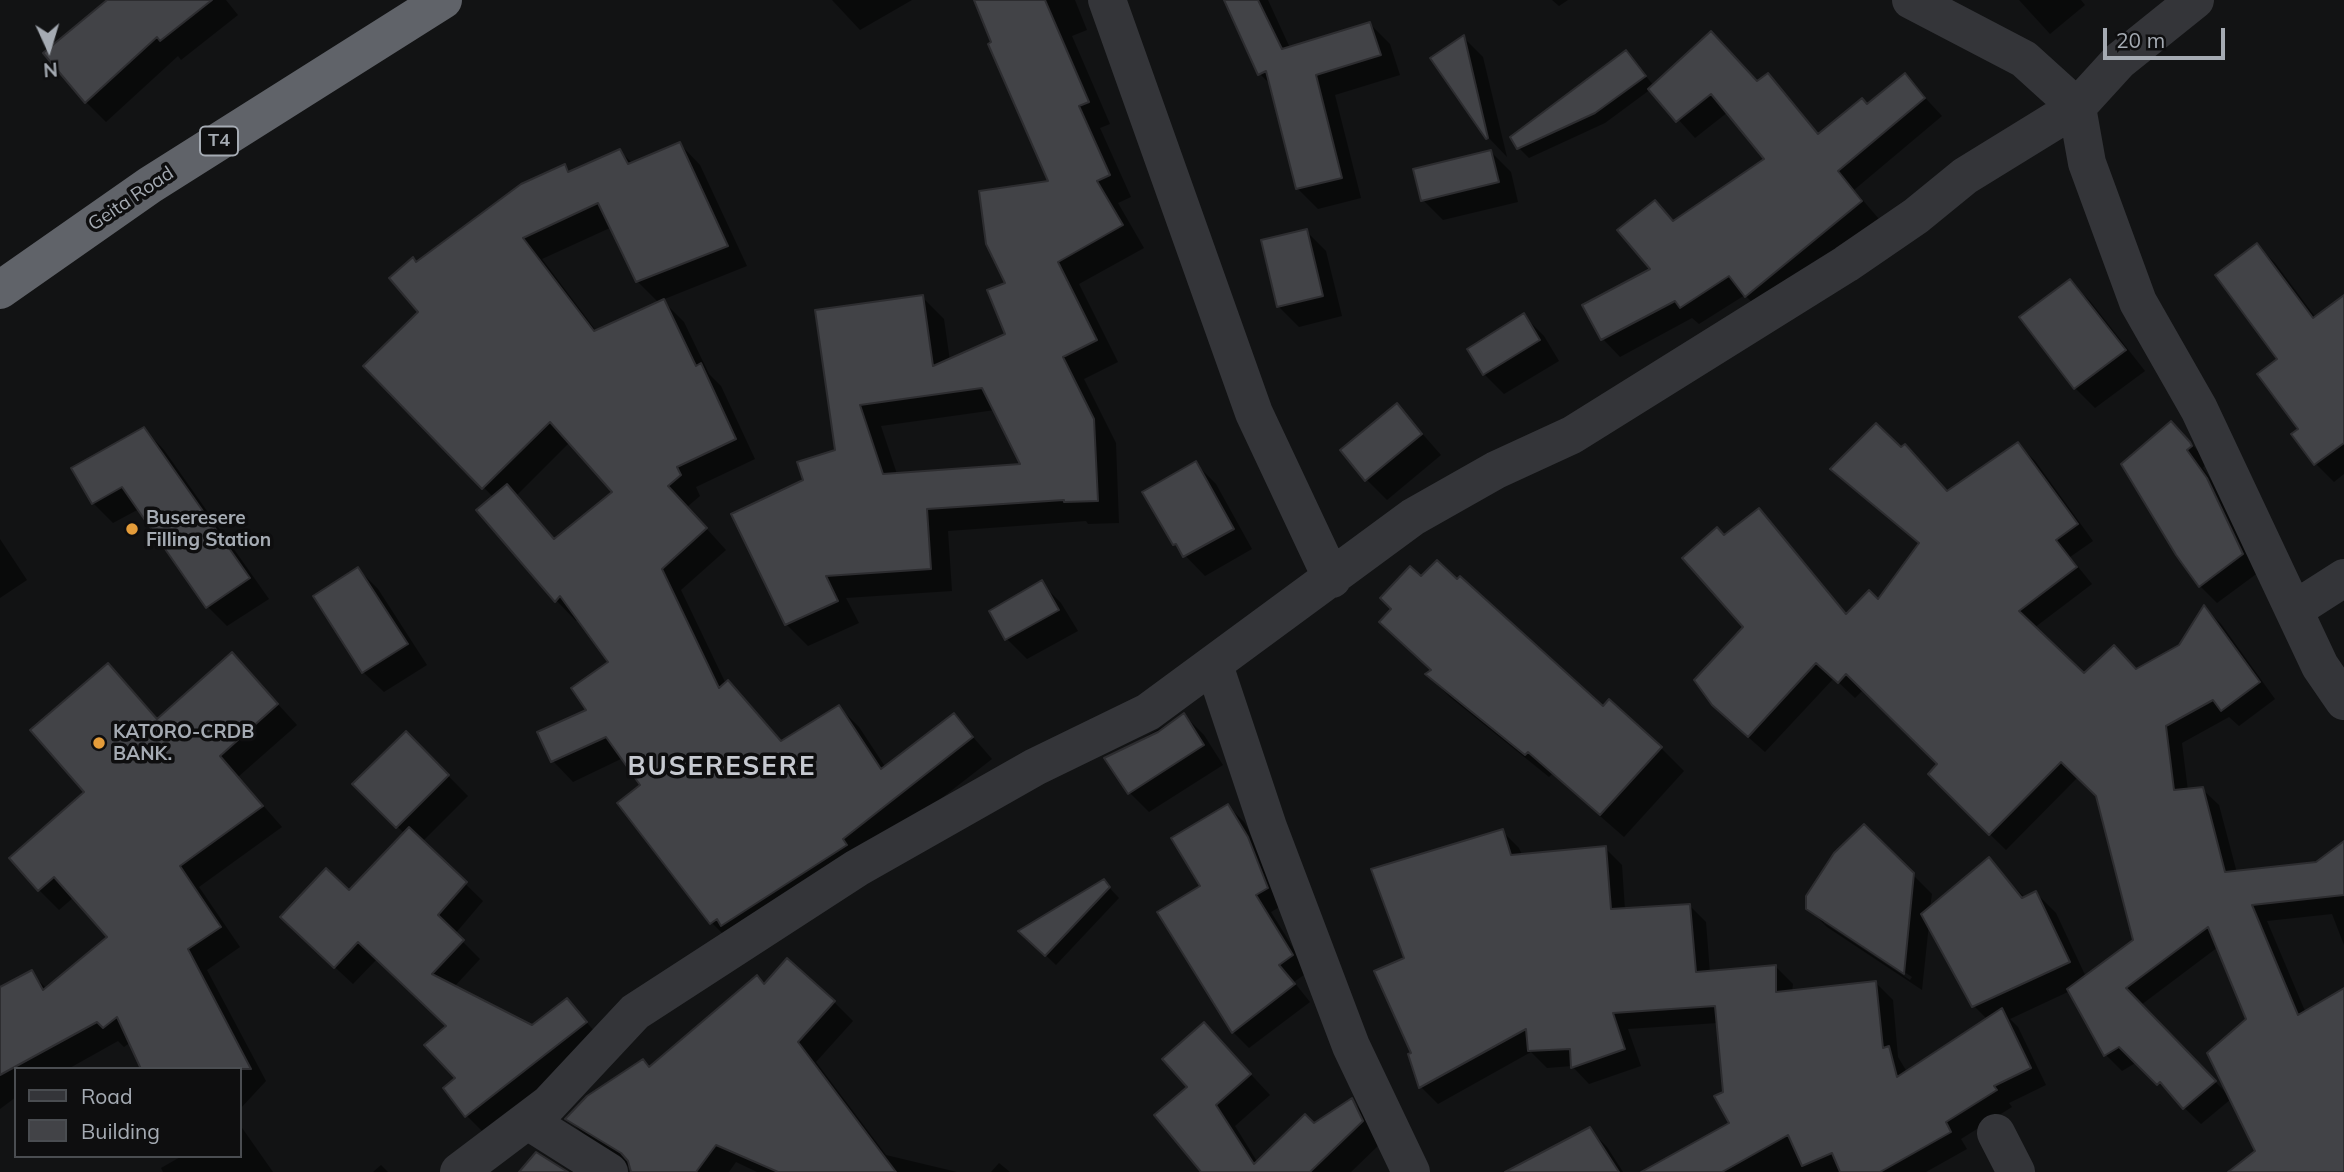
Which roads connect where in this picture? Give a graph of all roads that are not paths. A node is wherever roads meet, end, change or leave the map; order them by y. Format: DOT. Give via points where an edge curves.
graph roads {
  1 [pos="443,0"];
  2 [pos="1107,0"];
  3 [pos="1911,0"];
  4 [pos="2195,0"];
  5 [pos="2077,107"];
  6 [pos="0,290"];
  7 [pos="1332,579"];
  8 [pos="2344,579"];
  9 [pos="2294,610"];
  10 [pos="1214,665"];
  11 [pos="2344,701"];
  12 [pos="528,1121"];
  13 [pos="1996,1133"];
  14 [pos="459,1172"];
  15 [pos="609,1172"];
  16 [pos="1411,1172"];
  17 [pos="2016,1172"];
  1 -- 6 [label="highway, Geita Road / T4" via="150,185"];
  2 -- 7 [label="street" via="1254,413"];
  3 -- 5 [label="street" via="2024,59"];
  4 -- 5 [label="street" via="2119,61"];
  5 -- 7 [label="street" via="1965,176 1846,264 1572,435 1496,470 1413,517"];
  5 -- 9 [label="street" via="2087,163 2138,302 2199,409"];
  7 -- 10 [label="street"];
  8 -- 9 [label="street"];
  9 -- 11 [label="street" via="2320,666"];
  10 -- 12 [label="street" via="1147,712 1035,767 759,929 635,1012"];
  10 -- 16 [label="street" via="1268,827 1351,1046"];
  12 -- 14 [label="street"];
  12 -- 15 [label="street"];
  13 -- 17 [label="street"];
}
